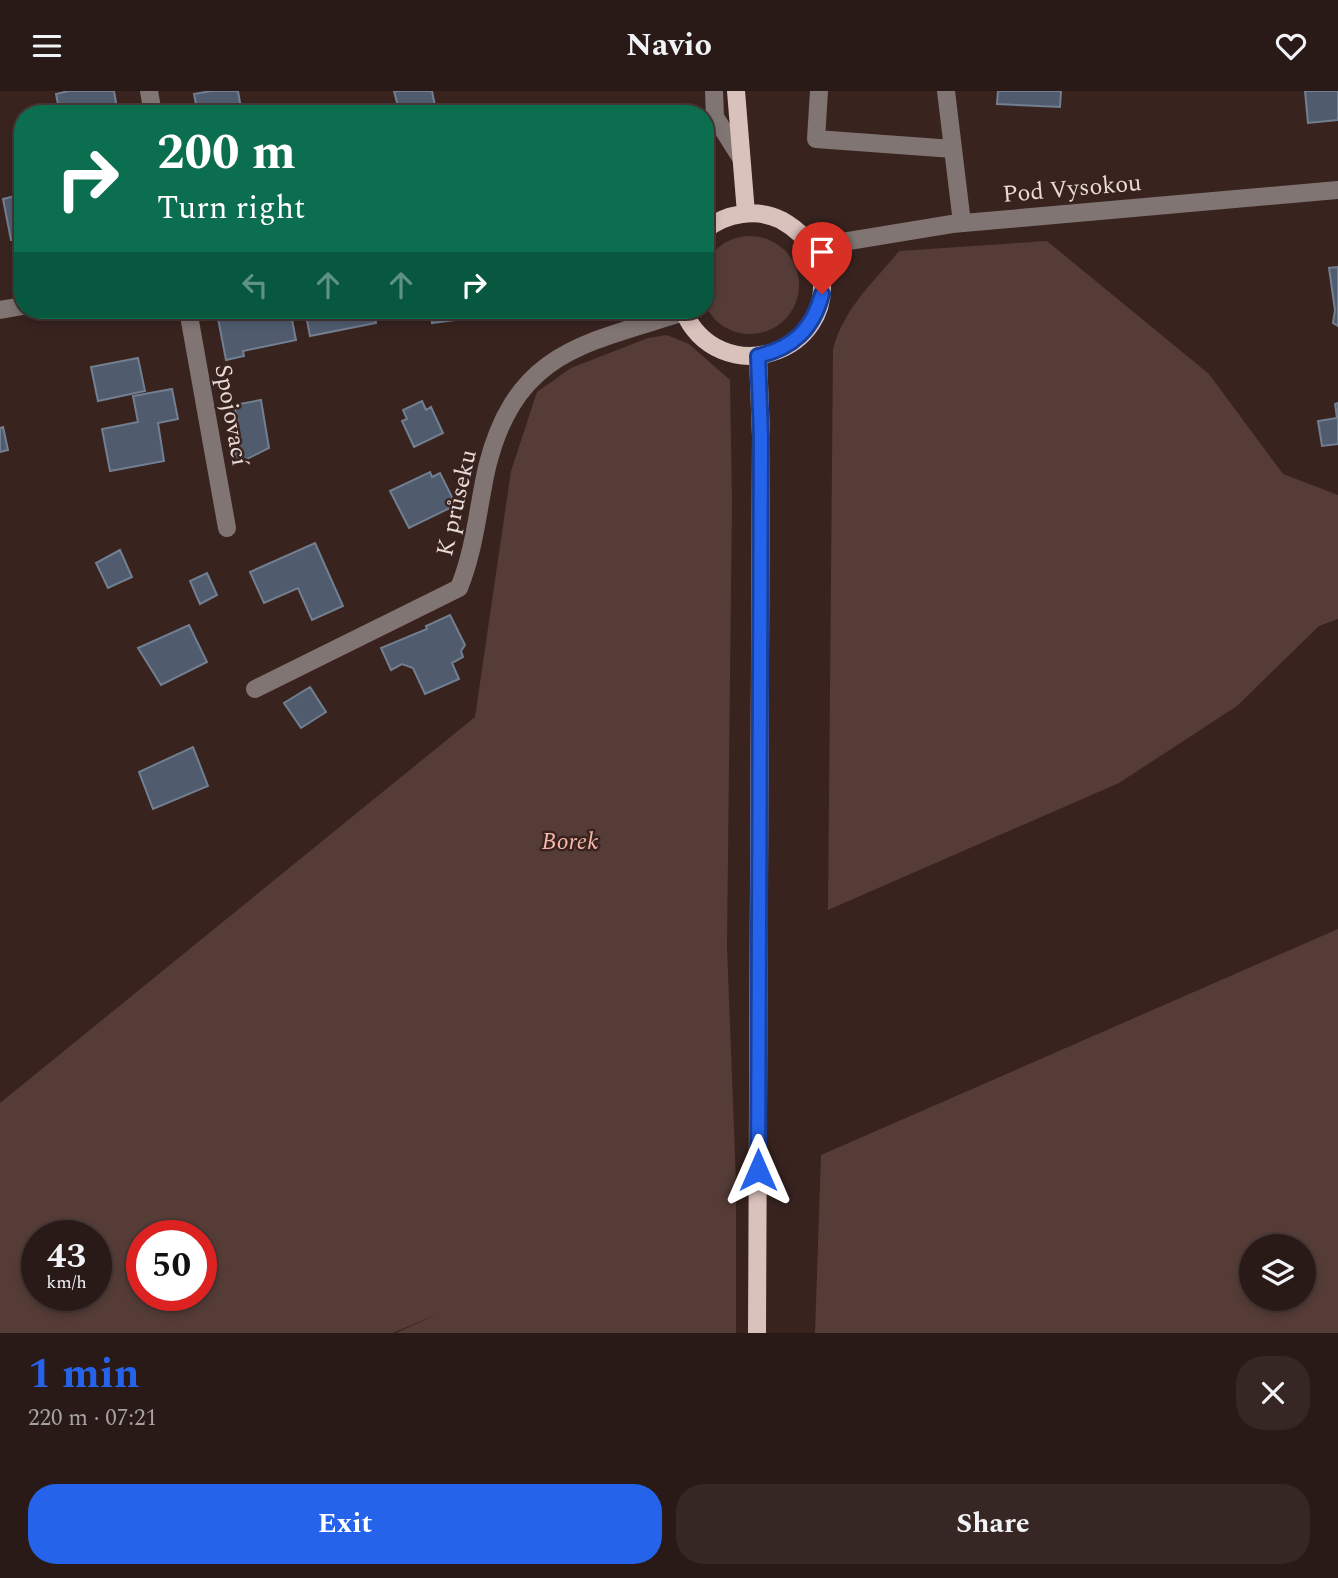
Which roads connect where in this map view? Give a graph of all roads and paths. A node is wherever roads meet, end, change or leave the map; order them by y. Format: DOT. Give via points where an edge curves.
graph roads {
  1 [pos="714,91"];
  2 [pos="736,91"];
  3 [pos="819,91"];
  4 [pos="946,91"];
  5 [pos="953,149"];
  6 [pos="741,158"];
  7 [pos="1338,190"];
  8 [pos="746,213"];
  9 [pos="962,223"];
  10 [pos="714,224"];
  11 [pos="812,247"];
  12 [pos="190,319"];
  13 [pos="660,319"];
  14 [pos="688,319"];
  15 [pos="758,356"];
  16 [pos="227,528"];
  17 [pos="255,689"];
  18 [pos="757,1333"];
  1 -- 6 [label="street" via="715,117"];
  2 -- 6 [label="main road"];
  3 -- 5 [label="street" via="816,139"];
  4 -- 5 [label="street"];
  5 -- 9 [label="street"];
  6 -- 8 [label="main road"];
  7 -- 9 [label="street, Pod Vysokou"];
  8 -- 10 [label="main road"];
  8 -- 11 [label="main road" via="776,218"];
  9 -- 11 [label="street, Pod Vysokou"];
  11 -- 15 [label="main road" via="822,286 811,324 788,346"];
  12 -- 16 [label="street, Spojovací"];
  13 -- 17 [label="street, K průseku" via="576,347 538,370 510,404 488,465 460,588"];
  14 -- 15 [label="main road" via="713,347"];
  15 -- 18 [label="main road"];
}
